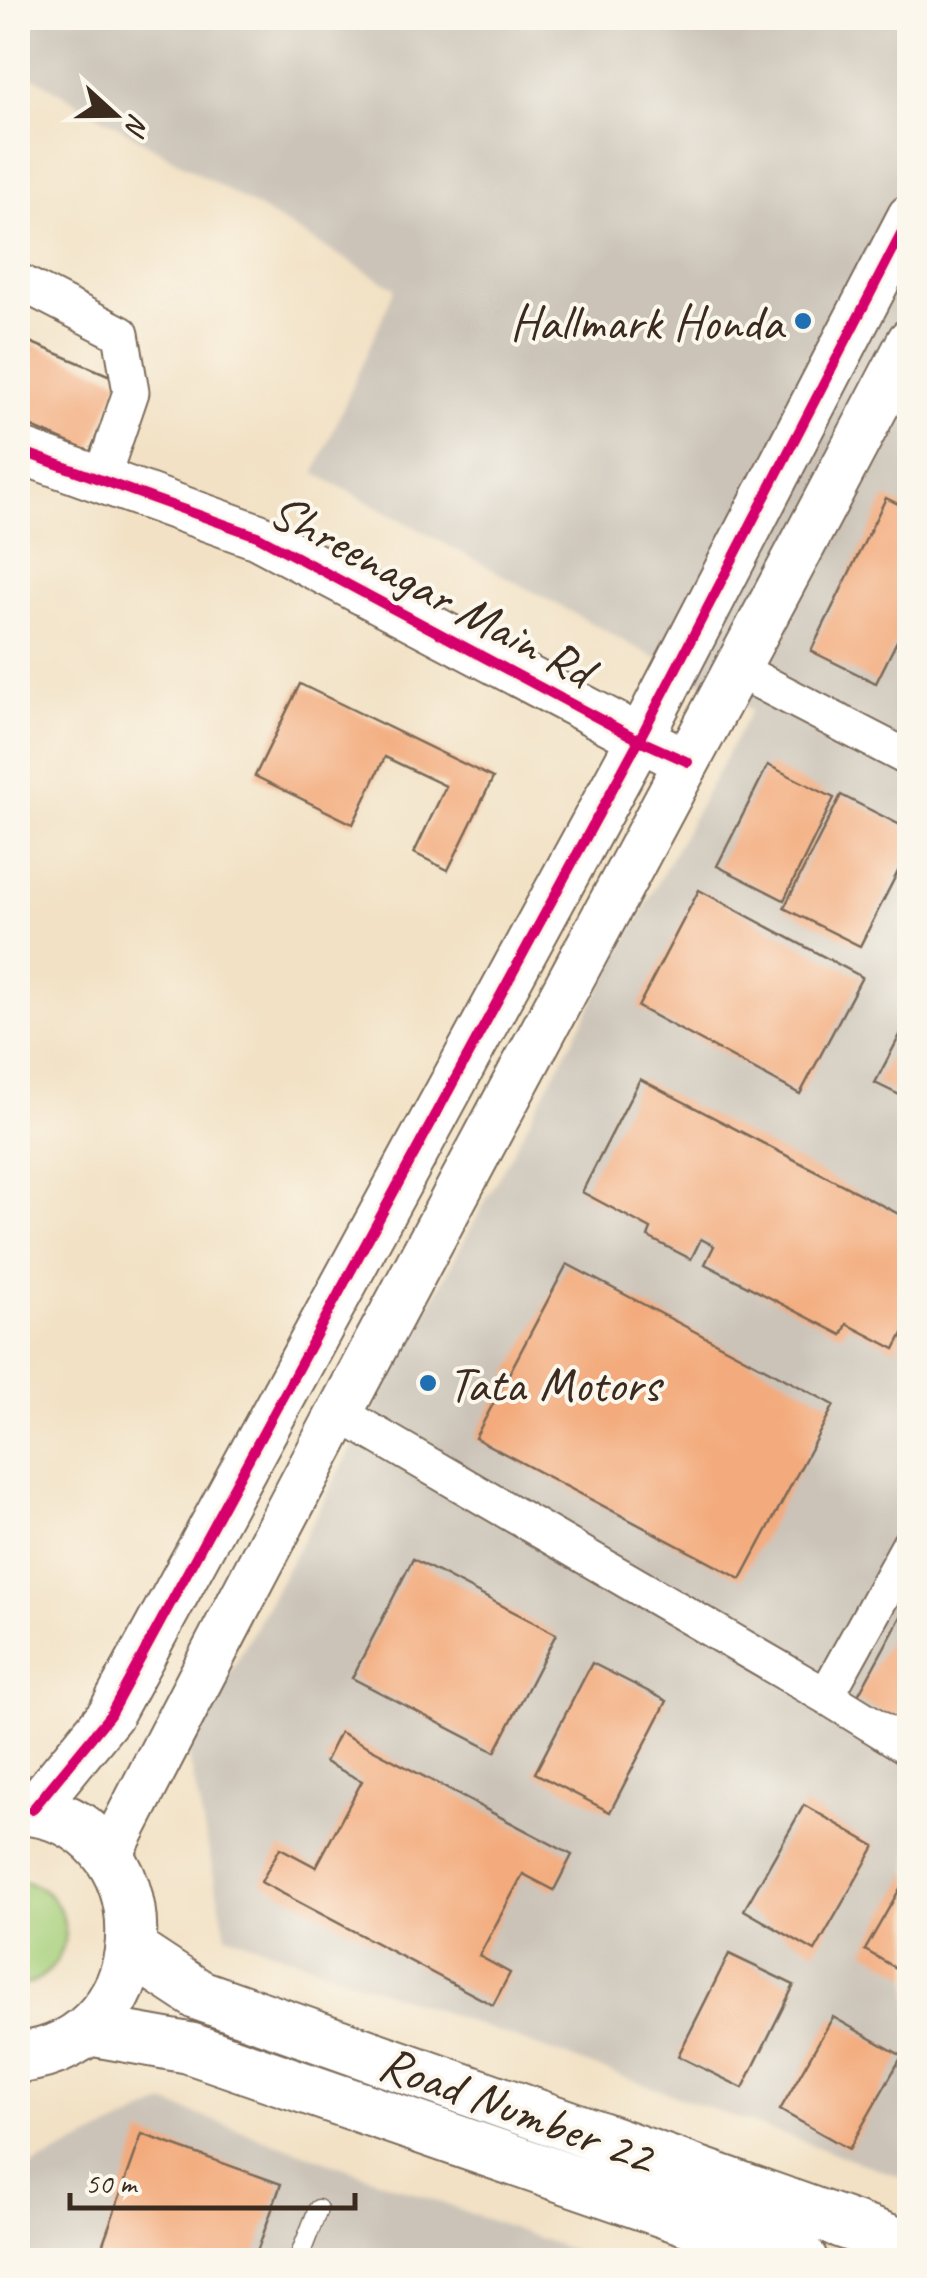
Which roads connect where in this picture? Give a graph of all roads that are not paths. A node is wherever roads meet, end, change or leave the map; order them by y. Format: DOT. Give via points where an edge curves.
graph roads {
  1 [pos="910,217"];
  2 [pos="18,282"];
  3 [pos="910,341"];
  4 [pos="18,450"];
  5 [pos="101,480"];
  6 [pos="738,670"];
  7 [pos="638,740"];
  8 [pos="910,759"];
  9 [pos="688,762"];
  10 [pos="340,1413"];
  11 [pos="910,1544"];
  12 [pos="826,1696"];
  13 [pos="910,1748"];
  14 [pos="25,1810"];
  15 [pos="108,1858"];
  16 [pos="132,1951"];
  17 [pos="88,2030"];
  18 [pos="18,2058"];
  19 [pos="318,2209"];
  20 [pos="910,2247"];
  21 [pos="298,2260"];
  22 [pos="802,2260"];
  1 -- 7 [label="street"];
  2 -- 5 [label="street" via="121,334 131,392"];
  3 -- 6 [label="street"];
  4 -- 5 [label="street, Shreenagar Main Rd"];
  5 -- 7 [label="street, Shreenagar Main Rd" via="257,536"];
  6 -- 8 [label="street"];
  6 -- 9 [label="street"];
  7 -- 9 [label="street, Shreenagar Main Rd"];
  7 -- 14 [label="street" via="110,1715"];
  9 -- 10 [label="street"];
  10 -- 12 [label="street"];
  10 -- 15 [label="street"];
  11 -- 12 [label="street"];
  12 -- 13 [label="street"];
  14 -- 15 [label="main road" via="62,1820"];
  15 -- 16 [label="main road" via="133,1918"];
  16 -- 17 [label="main road" via="109,2008"];
  16 -- 20 [label="main road, Road Number 22" via="200,1995"];
  17 -- 18 [label="main road" via="63,2046"];
  17 -- 22 [label="main road, Road Number 22" via="189,2048"];
  19 -- 21 [label="lane"];
}
